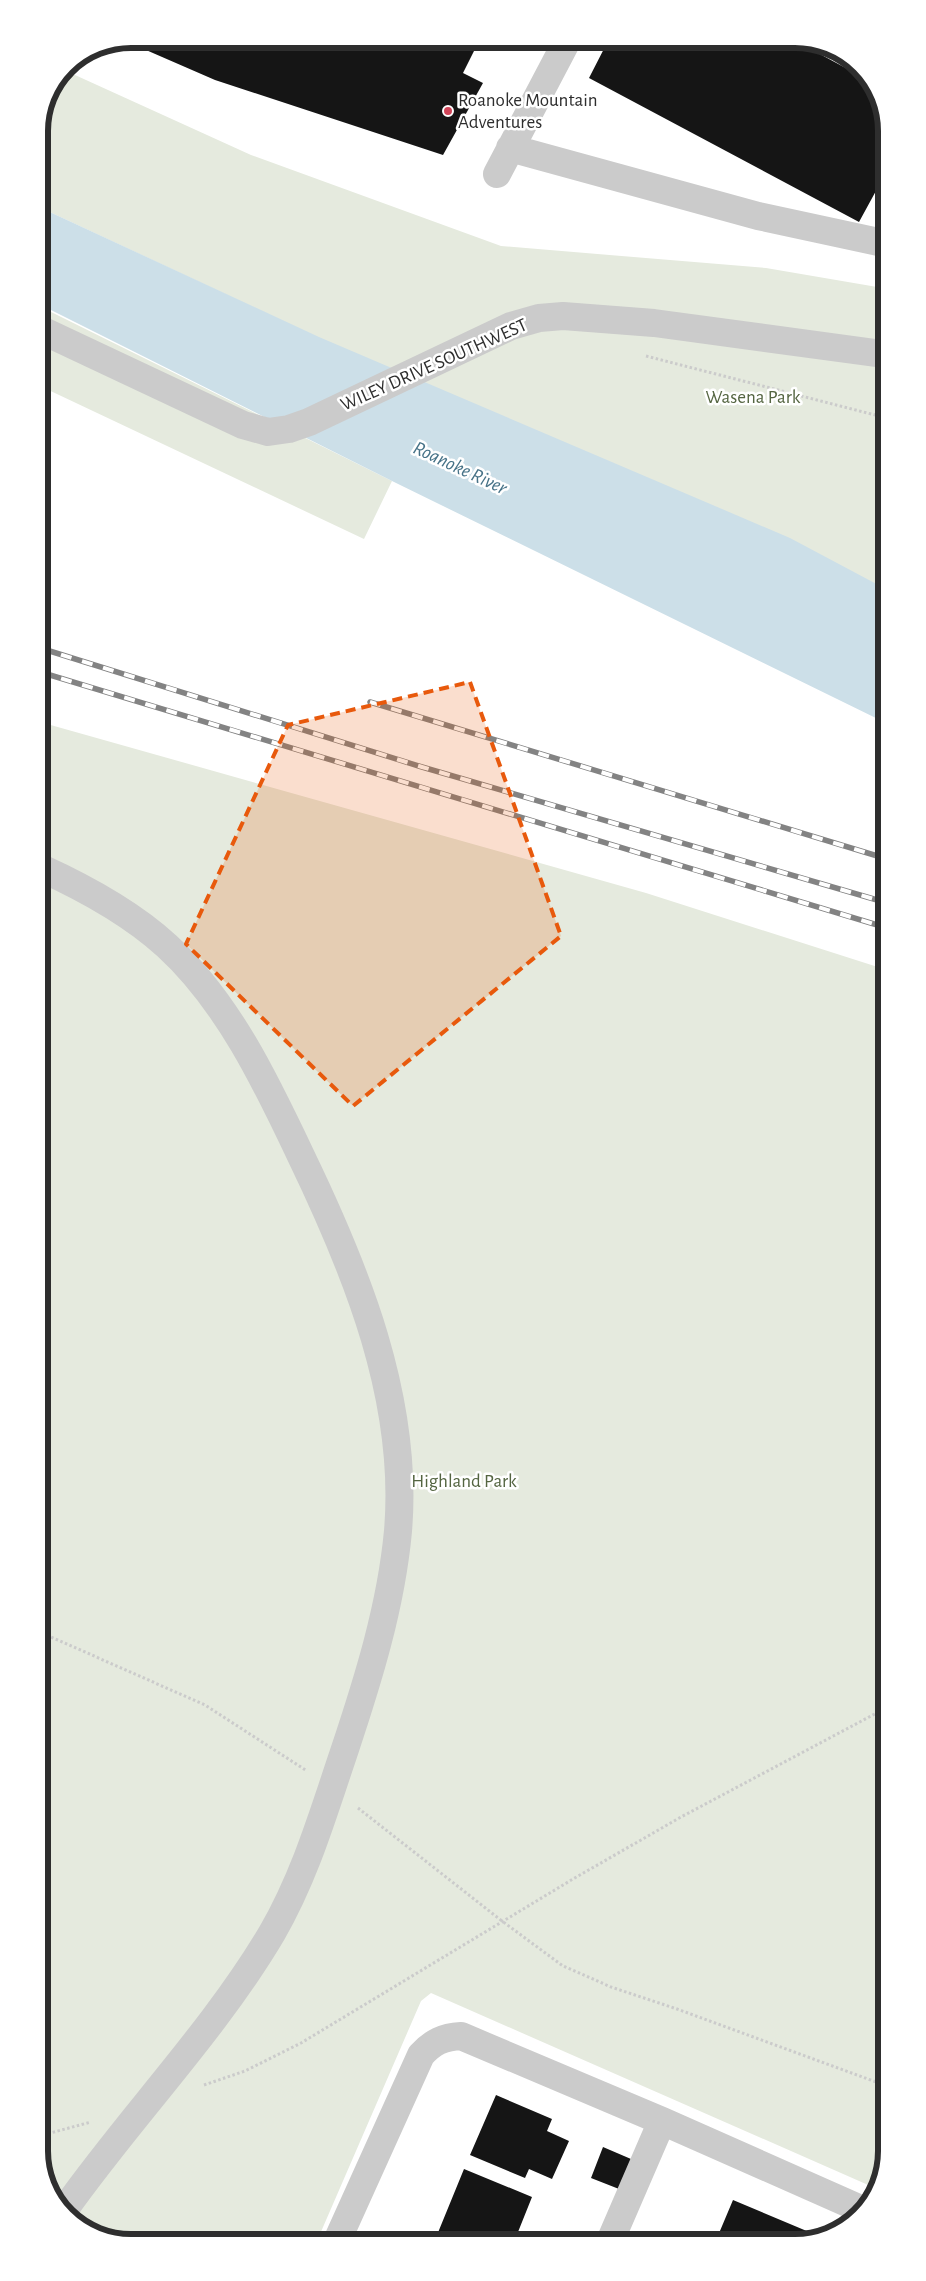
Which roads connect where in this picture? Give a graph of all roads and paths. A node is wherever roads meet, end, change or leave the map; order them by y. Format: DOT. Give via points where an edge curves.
graph roads {
  1 [pos="563,48"];
  2 [pos="510,148"];
  3 [pos="497,174"];
  4 [pos="878,242"];
  5 [pos="48,333"];
  6 [pos="878,353"];
  7 [pos="642,355"];
  8 [pos="878,416"];
  9 [pos="48,871"];
  10 [pos="48,1635"];
  11 [pos="878,1712"];
  12 [pos="332,1787"];
  13 [pos="502,1921"];
  14 [pos="878,2083"];
  15 [pos="195,2088"];
  16 [pos="96,2121"];
  17 [pos="662,2121"];
  18 [pos="48,2134"];
  19 [pos="68,2204"];
  20 [pos="856,2207"];
  21 [pos="340,2233"];
  22 [pos="614,2234"];
  1 -- 2 [label="street"];
  2 -- 3 [label="street"];
  2 -- 4 [label="street" via="758,216"];
  5 -- 6 [label="street, WILEY DRIVE SOUTHWEST" via="243,425 268,432 289,429 510,326 539,318 654,323"];
  7 -- 8 [label="path"];
  9 -- 12 [label="street" via="125,913 166,945 202,983 232,1027 276,1104 336,1228 366,1311 390,1397 399,1470 398,1531 387,1600 368,1680"];
  10 -- 12 [label="path" via="205,1704"];
  11 -- 13 [label="path" via="681,1818"];
  12 -- 13 [label="path"];
  12 -- 19 [label="street" via="304,1871 272,1933 234,1991"];
  13 -- 14 [label="path" via="563,1966 612,1987"];
  13 -- 15 [label="path" via="300,2043 245,2070"];
  16 -- 18 [label="path"];
  17 -- 20 [label="street"];
  17 -- 21 [label="street" via="461,2036 446,2037 431,2044 421,2055"];
  17 -- 22 [label="street"];
}
